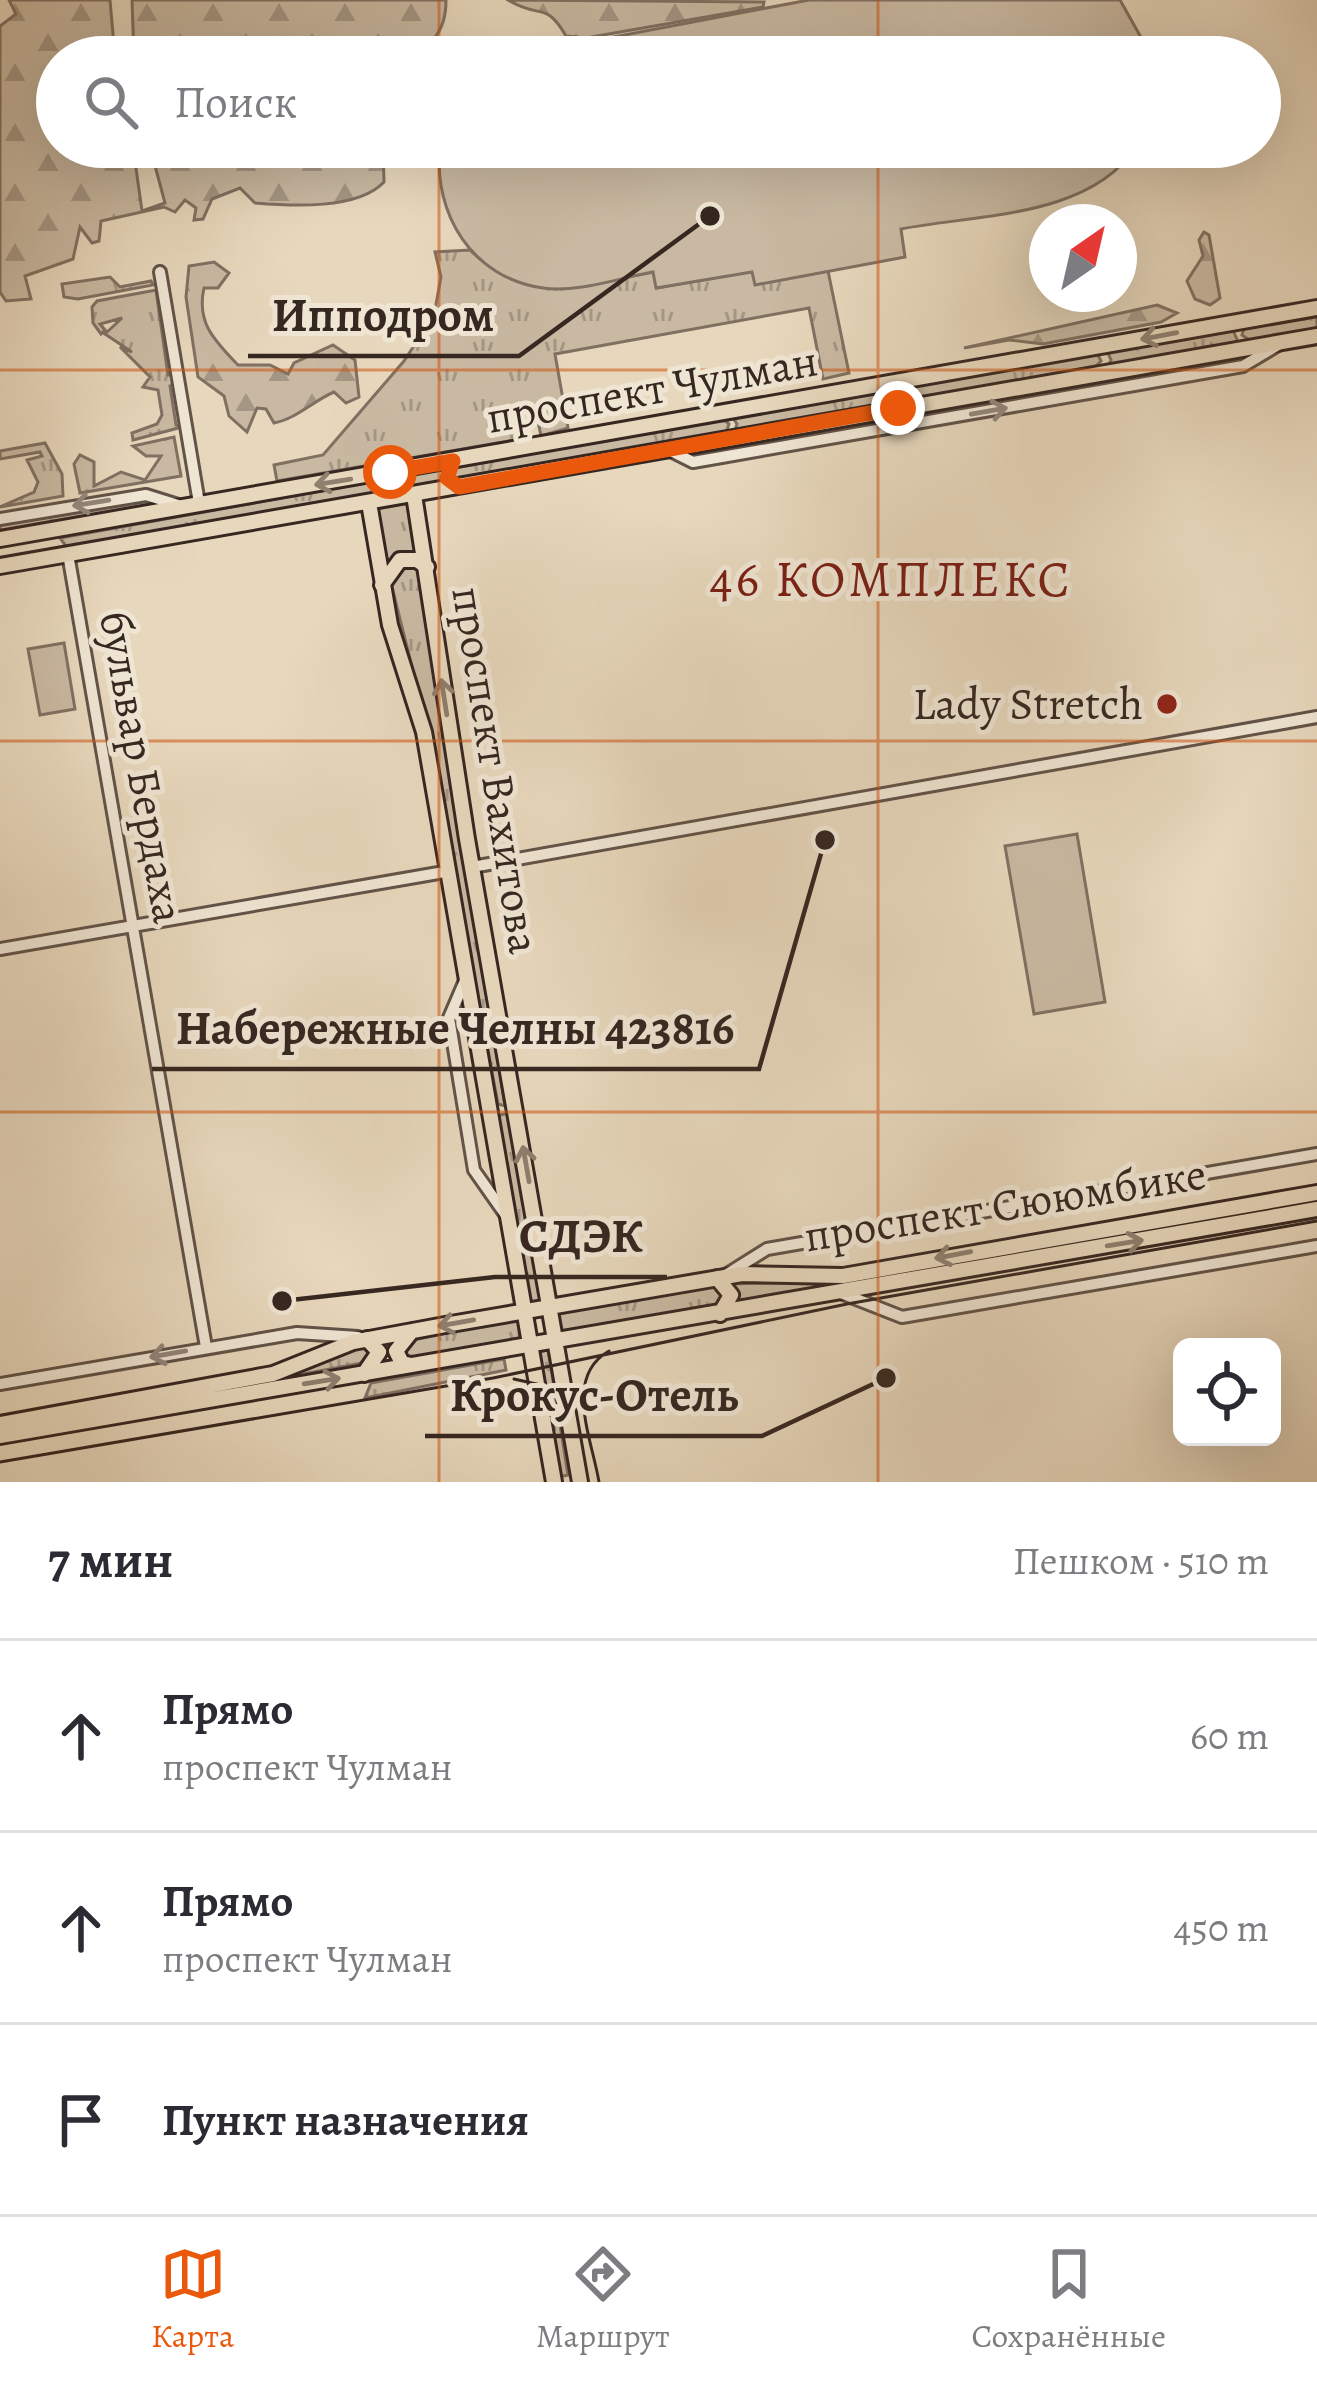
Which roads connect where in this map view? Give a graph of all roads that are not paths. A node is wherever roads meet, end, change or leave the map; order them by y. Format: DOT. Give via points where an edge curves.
graph roads {
  1 [pos="160,272"];
  2 [pos="1317,308"];
  3 [pos="1244,321"];
  4 [pos="1317,336"];
  5 [pos="1285,340"];
  6 [pos="1252,346"];
  7 [pos="1096,348"];
  8 [pos="1096,373"];
  9 [pos="717,414"];
  10 [pos="723,438"];
  11 [pos="669,450"];
  12 [pos="453,461"];
  13 [pos="459,487"];
  14 [pos="414,495"];
  15 [pos="200,503"];
  16 [pos="369,503"];
  17 [pos="182,506"];
  18 [pos="0,519"];
  19 [pos="60,529"];
  20 [pos="2,539"];
  21 [pos="67,554"];
  22 [pos="2,566"];
  23 [pos="428,570"];
  24 [pos="382,585"];
  25 [pos="1317,717"];
  26 [pos="472,867"];
  27 [pos="450,871"];
  28 [pos="133,924"];
  29 [pos="0,949"];
  30 [pos="468,973"];
  31 [pos="514,1099"];
  32 [pos="490,1104"];
  33 [pos="1317,1154"];
  34 [pos="1317,1192"];
  35 [pos="1317,1209"];
  36 [pos="511,1223"];
  37 [pos="1317,1246"];
  38 [pos="720,1277"];
  39 [pos="546,1279"];
  40 [pos="521,1283"];
  41 [pos="841,1293"];
  42 [pos="578,1302"];
  43 [pos="550,1308"];
  44 [pos="526,1312"];
  45 [pos="720,1314"];
  46 [pos="499,1316"];
  47 [pos="412,1331"];
  48 [pos="367,1339"];
  49 [pos="206,1347"];
  50 [pos="559,1349"];
  51 [pos="533,1354"];
  52 [pos="418,1366"];
  53 [pos="364,1374"];
  54 [pos="0,1384"];
  55 [pos="0,1424"];
  56 [pos="0,1436"];
  57 [pos="557,1482"];
  58 [pos="576,1482"];
  1 -- 15 [label="street"];
  2 -- 3 [label="main road, проспект Чулман"];
  3 -- 6 [label="main road" via="1237,334"];
  3 -- 7 [label="main road, проспект Чулман, one-way"];
  4 -- 5 [label="main road, проспект Чулман"];
  5 -- 6 [label="main road, проспект Чулман"];
  11 -- 5 [label="street, one-way" via="693,461 1222,370 1255,363"];
  6 -- 8 [label="main road, проспект Чулман"];
  7 -- 8 [label="main road" via="1106,362"];
  7 -- 9 [label="main road, проспект Чулман"];
  8 -- 10 [label="main road, проспект Чулман"];
  9 -- 10 [label="main road" via="732,427"];
  9 -- 12 [label="main road, проспект Чулман"];
  10 -- 11 [label="main road, проспект Чулман"];
  11 -- 13 [label="main road, проспект Чулман"];
  12 -- 13 [label="main road" via="447,478"];
  12 -- 15 [label="main road, проспект Чулман, one-way"];
  13 -- 14 [label="main road, проспект Чулман"];
  14 -- 16 [label="main road, проспект Чулман"];
  14 -- 23 [label="main road, проспект Вахитова"];
  15 -- 17 [label="main road, проспект Чулман"];
  16 -- 21 [label="main road, проспект Чулман"];
  16 -- 24 [label="main road, проспект Вахитова"];
  17 -- 18 [label="street, one-way" via="146,495"];
  17 -- 19 [label="main road, проспект Чулман"];
  19 -- 20 [label="main road, проспект Чулман"];
  19 -- 21 [label="main road" via="53,545"];
  20 -- 22 [label="main road" via="15,552"];
  21 -- 22 [label="main road, проспект Чулман"];
  21 -- 28 [label="street, бульвар Бердаха"];
  23 -- 24 [label="main road" via="400,560"];
  26 -- 23 [label="main road, проспект Вахитова, one-way"];
  24 -- 27 [label="main road, проспект Вахитова" via="424,732"];
  25 -- 26 [label="street"];
  26 -- 31 [label="main road, проспект Вахитова"];
  27 -- 28 [label="street"];
  27 -- 30 [label="main road, проспект Вахитова"];
  28 -- 29 [label="street"];
  28 -- 49 [label="street, бульвар Бердаха"];
  30 -- 32 [label="main road, проспект Вахитова"];
  30 -- 36 [label="street" via="449,1018 474,1170"];
  31 -- 32 [label="main road" via="505,1113"];
  39 -- 31 [label="main road, проспект Вахитова, one-way"];
  32 -- 36 [label="main road, проспект Вахитова"];
  33 -- 38 [label="street" via="767,1249"];
  34 -- 38 [label="main road, проспект Сююмбике, one-way" via="843,1276"];
  41 -- 35 [label="main road, проспект Сююмбике, one-way"];
  36 -- 40 [label="main road, проспект Вахитова"];
  37 -- 41 [label="street" via="902,1316"];
  38 -- 42 [label="main road, проспект Сююмбике"];
  38 -- 45 [label="main road" via="731,1295"];
  39 -- 42 [label="main road"];
  39 -- 43 [label="main road, проспект Вахитова"];
  40 -- 44 [label="main road, проспект Вахитова"];
  40 -- 46 [label="main road"];
  41 -- 45 [label="main road, проспект Сююмбике"];
  42 -- 43 [label="main road, проспект Сююмбике"];
  43 -- 44 [label="main road, проспект Сююмбике"];
  43 -- 50 [label="main road, проспект Вахитова"];
  44 -- 46 [label="main road, проспект Сююмбике"];
  44 -- 51 [label="main road, проспект Вахитова"];
  45 -- 50 [label="main road, проспект Сююмбике"];
  46 -- 47 [label="main road, проспект Сююмбике, one-way"];
  47 -- 48 [label="main road, проспект Сююмбике"];
  47 -- 52 [label="main road" via="396,1351 402,1363"];
  48 -- 49 [label="street" via="297,1333"];
  48 -- 53 [label="main road" via="379,1352"];
  48 -- 55 [label="main road, проспект Сююмбике" via="273,1374"];
  49 -- 54 [label="street, one-way"];
  50 -- 51 [label="main road"];
  50 -- 58 [label="main road, проспект Вахитова"];
  51 -- 52 [label="main road"];
  51 -- 57 [label="main road, проспект Вахитова"];
  52 -- 53 [label="main road"];
  56 -- 53 [label="main road, one-way"];
  57 -- 58 [label="main road"];
}
